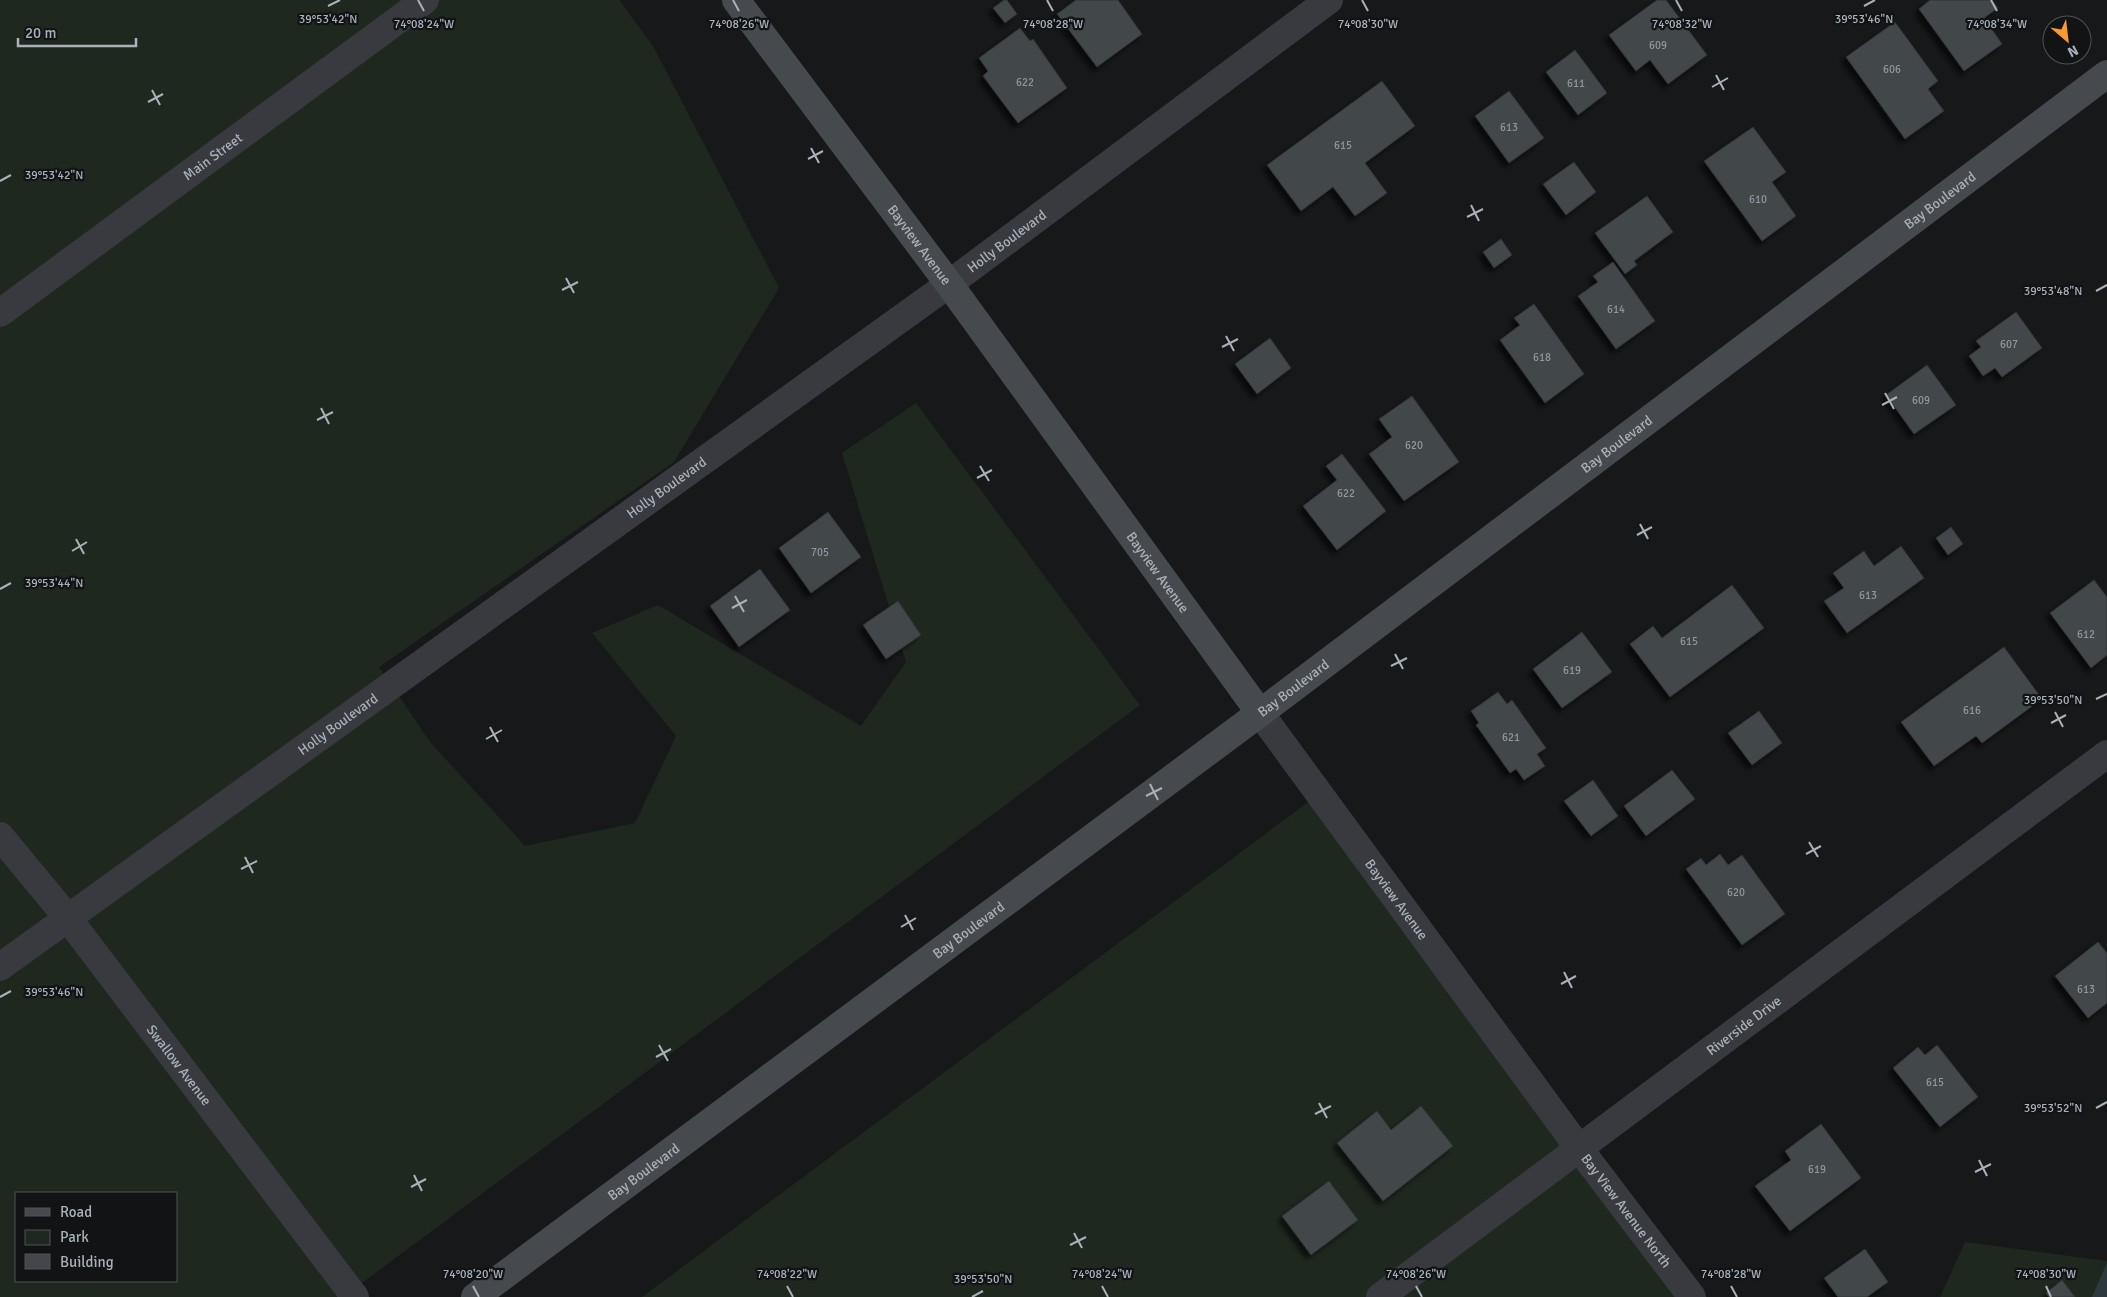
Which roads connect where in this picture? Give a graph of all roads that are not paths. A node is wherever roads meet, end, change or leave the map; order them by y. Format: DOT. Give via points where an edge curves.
graph roads {
  1 [pos="425,0"];
  2 [pos="736,0"];
  3 [pos="1329,0"];
  4 [pos="2107,74"];
  5 [pos="949,284"];
  6 [pos="0,313"];
  7 [pos="1260,713"];
  8 [pos="2107,754"];
  9 [pos="0,836"];
  10 [pos="67,917"];
  11 [pos="0,967"];
  12 [pos="1578,1147"];
  13 [pos="355,1297"];
  14 [pos="475,1297"];
  15 [pos="1380,1297"];
  16 [pos="1692,1297"];
  1 -- 6 [label="street, Main Street"];
  2 -- 5 [label="main road, Bayview Avenue"];
  3 -- 5 [label="street, Holly Boulevard"];
  4 -- 7 [label="main road, Bay Boulevard"];
  5 -- 7 [label="main road, Bayview Avenue"];
  5 -- 10 [label="street, Holly Boulevard"];
  7 -- 12 [label="street, Bayview Avenue"];
  7 -- 14 [label="main road, Bay Boulevard"];
  8 -- 12 [label="street, Riverside Drive"];
  9 -- 10 [label="street, Swallow Avenue"];
  10 -- 11 [label="street, Holly Boulevard"];
  10 -- 13 [label="street, Swallow Avenue"];
  12 -- 15 [label="street, Riverside Drive"];
  12 -- 16 [label="street, Bay View Avenue North"];
}
